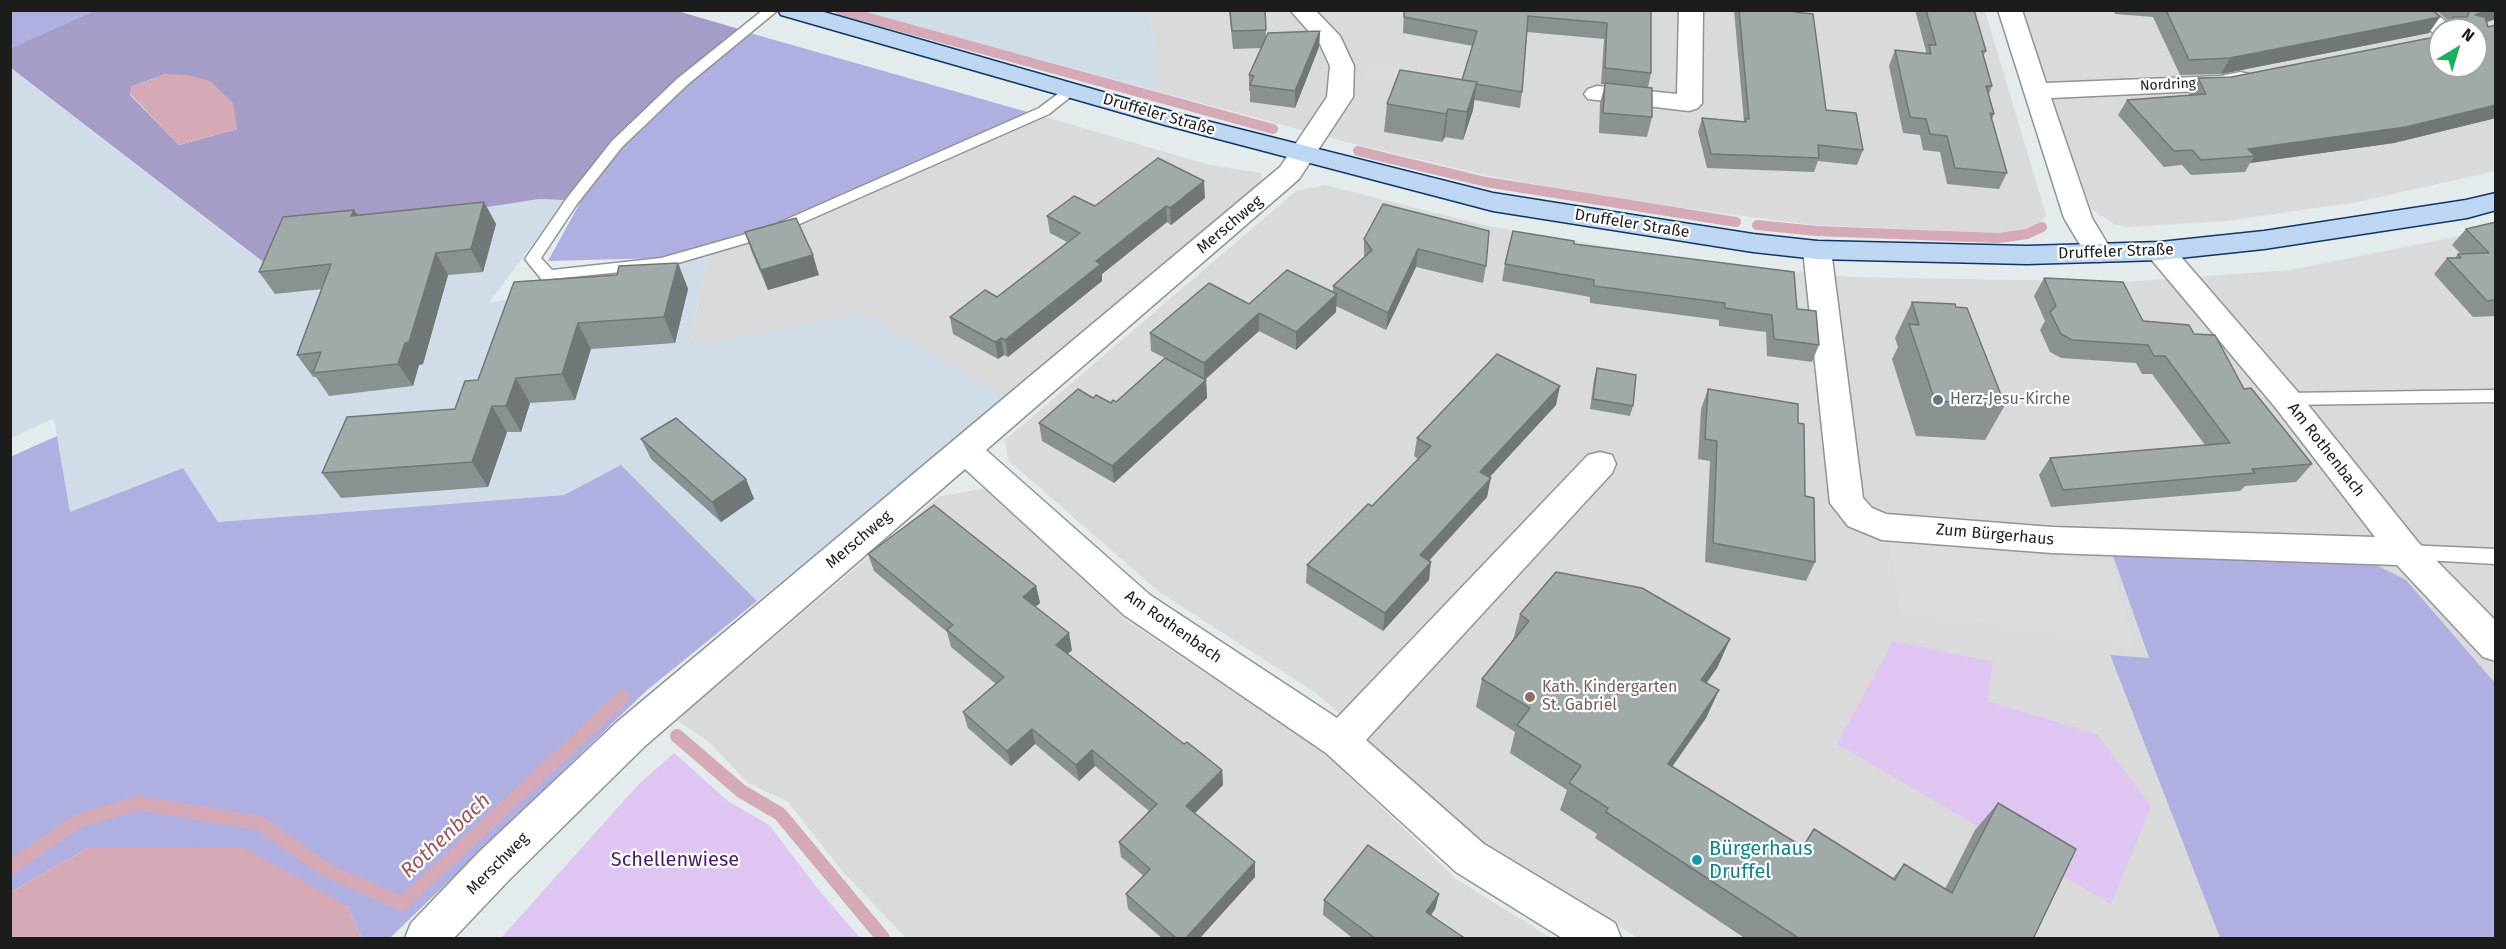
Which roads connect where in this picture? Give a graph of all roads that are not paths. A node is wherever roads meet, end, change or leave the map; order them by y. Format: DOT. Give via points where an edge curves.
graph roads {
  1 [pos="772,10"];
  2 [pos="789,10"];
  3 [pos="1301,10"];
  4 [pos="1691,10"];
  5 [pos="2010,10"];
  6 [pos="2415,10"];
  7 [pos="2428,27"];
  8 [pos="2267,74"];
  9 [pos="1072,90"];
  10 [pos="2036,91"];
  11 [pos="1598,94"];
  12 [pos="1304,153"];
  13 [pos="2496,201"];
  14 [pos="1817,250"];
  15 [pos="2160,251"];
  16 [pos="2099,253"];
  17 [pos="2496,396"];
  18 [pos="2286,399"];
  19 [pos="965,450"];
  20 [pos="1600,464"];
  21 [pos="2406,552"];
  22 [pos="2496,557"];
  23 [pos="2496,646"];
  24 [pos="1340,741"];
  25 [pos="426,939"];
  26 [pos="1600,939"];
  1 -- 9 [label="lane" via="682,82 617,144 533,260 548,276 661,263 771,231 1044,111"];
  2 -- 9 [label="street, Druffeler Straße"];
  3 -- 12 [label="street, Merschweg" via="1331,41 1342,66 1340,98"];
  4 -- 11 [label="street" via="1689,103"];
  5 -- 10 [label="street"];
  6 -- 7 [label="street"];
  8 -- 10 [label="street, Nordring" via="2221,83"];
  9 -- 12 [label="street, Druffeler Straße"];
  10 -- 16 [label="street" via="2078,218"];
  12 -- 14 [label="street, Druffeler Straße" via="1493,202"];
  12 -- 19 [label="street, Merschweg" via="1276,186"];
  13 -- 15 [label="street, Druffeler Straße" via="2467,209 2264,240"];
  14 -- 16 [label="street, Druffeler Straße"];
  14 -- 21 [label="street, Zum Bürgerhaus" via="1847,503 1860,517 1882,527 2052,540"];
  15 -- 16 [label="street, Druffeler Straße"];
  15 -- 18 [label="street, Am Rothenbach"];
  17 -- 18 [label="lane"];
  18 -- 21 [label="street, Am Rothenbach"];
  19 -- 24 [label="street, Am Rothenbach" via="1137,605"];
  19 -- 25 [label="street, Merschweg" via="631,734 494,866"];
  20 -- 24 [label="street"];
  21 -- 22 [label="lane"];
  21 -- 23 [label="street, Am Rothenbach"];
  24 -- 26 [label="street, Am Rothenbach" via="1470,858"];
}
